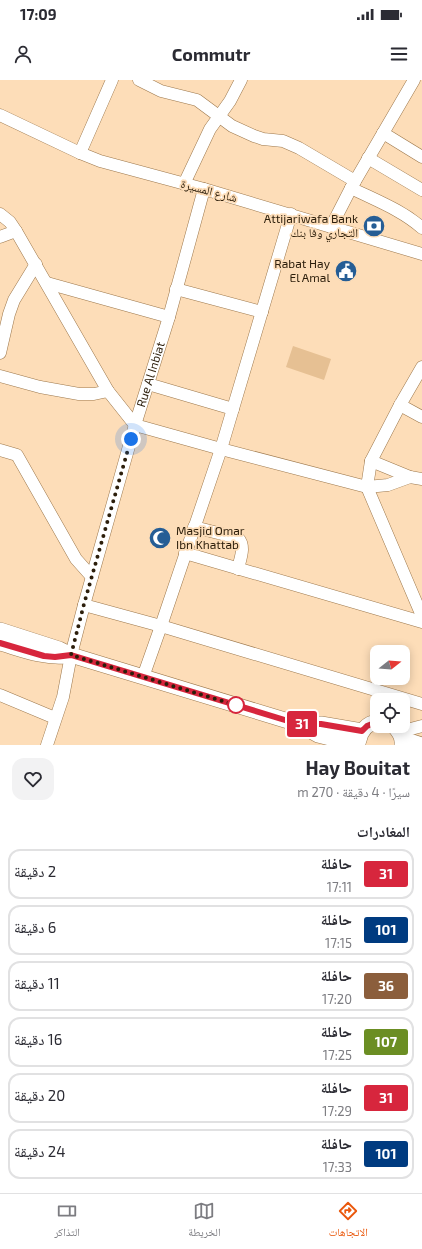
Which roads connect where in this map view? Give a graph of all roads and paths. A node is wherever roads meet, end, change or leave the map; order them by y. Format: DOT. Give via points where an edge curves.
graph roads {
  1 [pos="112,80"];
  2 [pos="139,80"];
  3 [pos="241,80"];
  4 [pos="414,80"];
  5 [pos="0,115"];
  6 [pos="219,117"];
  7 [pos="383,133"];
  8 [pos="80,153"];
  9 [pos="422,157"];
  10 [pos="368,158"];
  11 [pos="184,184"];
  12 [pos="353,184"];
  13 [pos="204,189"];
  14 [pos="422,190"];
  15 [pos="0,214"];
  16 [pos="291,214"];
  17 [pos="331,227"];
  18 [pos="422,228"];
  19 [pos="16,231"];
  20 [pos="0,237"];
  21 [pos="422,254"];
  22 [pos="36,264"];
  23 [pos="47,283"];
  24 [pos="176,289"];
  25 [pos="262,312"];
  26 [pos="169,317"];
  27 [pos="0,353"];
  28 [pos="422,367"];
  29 [pos="0,376"];
  30 [pos="148,384"];
  31 [pos="108,391"];
  32 [pos="400,405"];
  33 [pos="233,409"];
  34 [pos="422,417"];
  35 [pos="135,425"];
  36 [pos="220,449"];
  37 [pos="0,450"];
  38 [pos="372,461"];
  39 [pos="416,478"];
  40 [pos="367,487"];
  41 [pos="194,527"];
  42 [pos="185,553"];
  43 [pos="238,569"];
  44 [pos="92,577"];
  45 [pos="417,591"];
  46 [pos="84,604"];
  47 [pos="422,616"];
  48 [pos="422,622"];
  49 [pos="161,626"];
  50 [pos="0,630"];
  51 [pos="0,643"];
  52 [pos="71,655"];
  53 [pos="143,677"];
  54 [pos="0,695"];
  55 [pos="422,704"];
  56 [pos="55,718"];
  57 [pos="370,725"];
  58 [pos="422,726"];
  59 [pos="400,735"];
  60 [pos="359,740"];
  61 [pos="422,744"];
  62 [pos="47,745"];
  1 -- 8 [label="street"];
  2 -- 6 [label="street" via="161,91 197,100"];
  3 -- 6 [label="street"];
  4 -- 7 [label="street"];
  5 -- 8 [label="street, شارع المسيرة"];
  6 -- 11 [label="street" via="210,129"];
  6 -- 12 [label="street" via="254,136 283,141 299,148"];
  7 -- 9 [label="street"];
  7 -- 10 [label="street"];
  8 -- 11 [label="street, شارع المسيرة"];
  10 -- 12 [label="street"];
  10 -- 14 [label="street"];
  11 -- 13 [label="street, شارع المسيرة"];
  12 -- 17 [label="street"];
  12 -- 18 [label="street"];
  13 -- 16 [label="street, شارع المسيرة"];
  13 -- 24 [label="street, Rue Al Inbiat"];
  15 -- 19 [label="street"];
  16 -- 17 [label="street, شارع المسيرة"];
  16 -- 25 [label="street"];
  17 -- 21 [label="street, شارع المسيرة"];
  19 -- 20 [label="street"];
  19 -- 22 [label="street"];
  22 -- 23 [label="street"];
  22 -- 27 [label="street" via="14,300"];
  23 -- 26 [label="street"];
  23 -- 31 [label="street"];
  24 -- 25 [label="street"];
  24 -- 26 [label="street, Rue Al Inbiat"];
  25 -- 33 [label="street"];
  26 -- 30 [label="street, Rue Al Inbiat"];
  28 -- 32 [label="street"];
  29 -- 31 [label="street" via="79,394"];
  30 -- 33 [label="street"];
  30 -- 35 [label="street, Rue Al Inbiat"];
  31 -- 35 [label="street"];
  32 -- 34 [label="street"];
  32 -- 38 [label="street"];
  33 -- 36 [label="street"];
  35 -- 36 [label="street"];
  35 -- 44 [label="street, Rue Al Inbiat"];
  36 -- 40 [label="street"];
  36 -- 41 [label="street"];
  37 -- 44 [label="street" via="17,455 76,559"];
  38 -- 39 [label="street"];
  38 -- 40 [label="street"];
  39 -- 40 [label="street"];
  40 -- 45 [label="street"];
  41 -- 42 [label="street"];
  41 -- 43 [label="street" via="241,540 243,548"];
  42 -- 43 [label="street"];
  42 -- 49 [label="street"];
  43 -- 48 [label="street"];
  44 -- 46 [label="street, Rue Al Inbiat"];
  45 -- 47 [label="street"];
  46 -- 49 [label="street"];
  46 -- 52 [label="street, Rue Al Inbiat"];
  49 -- 53 [label="street"];
  49 -- 55 [label="street"];
  50 -- 52 [label="main road"];
  51 -- 52 [label="main road" via="44,656"];
  52 -- 53 [label="main road"];
  52 -- 56 [label="street, Rue Al Inbiat" via="63,698"];
  53 -- 60 [label="main road" via="298,724 318,735"];
  54 -- 56 [label="street"];
  56 -- 62 [label="street, Rue Al Inbiat"];
  57 -- 60 [label="main road"];
  58 -- 59 [label="street"];
  59 -- 61 [label="main road"];
}
